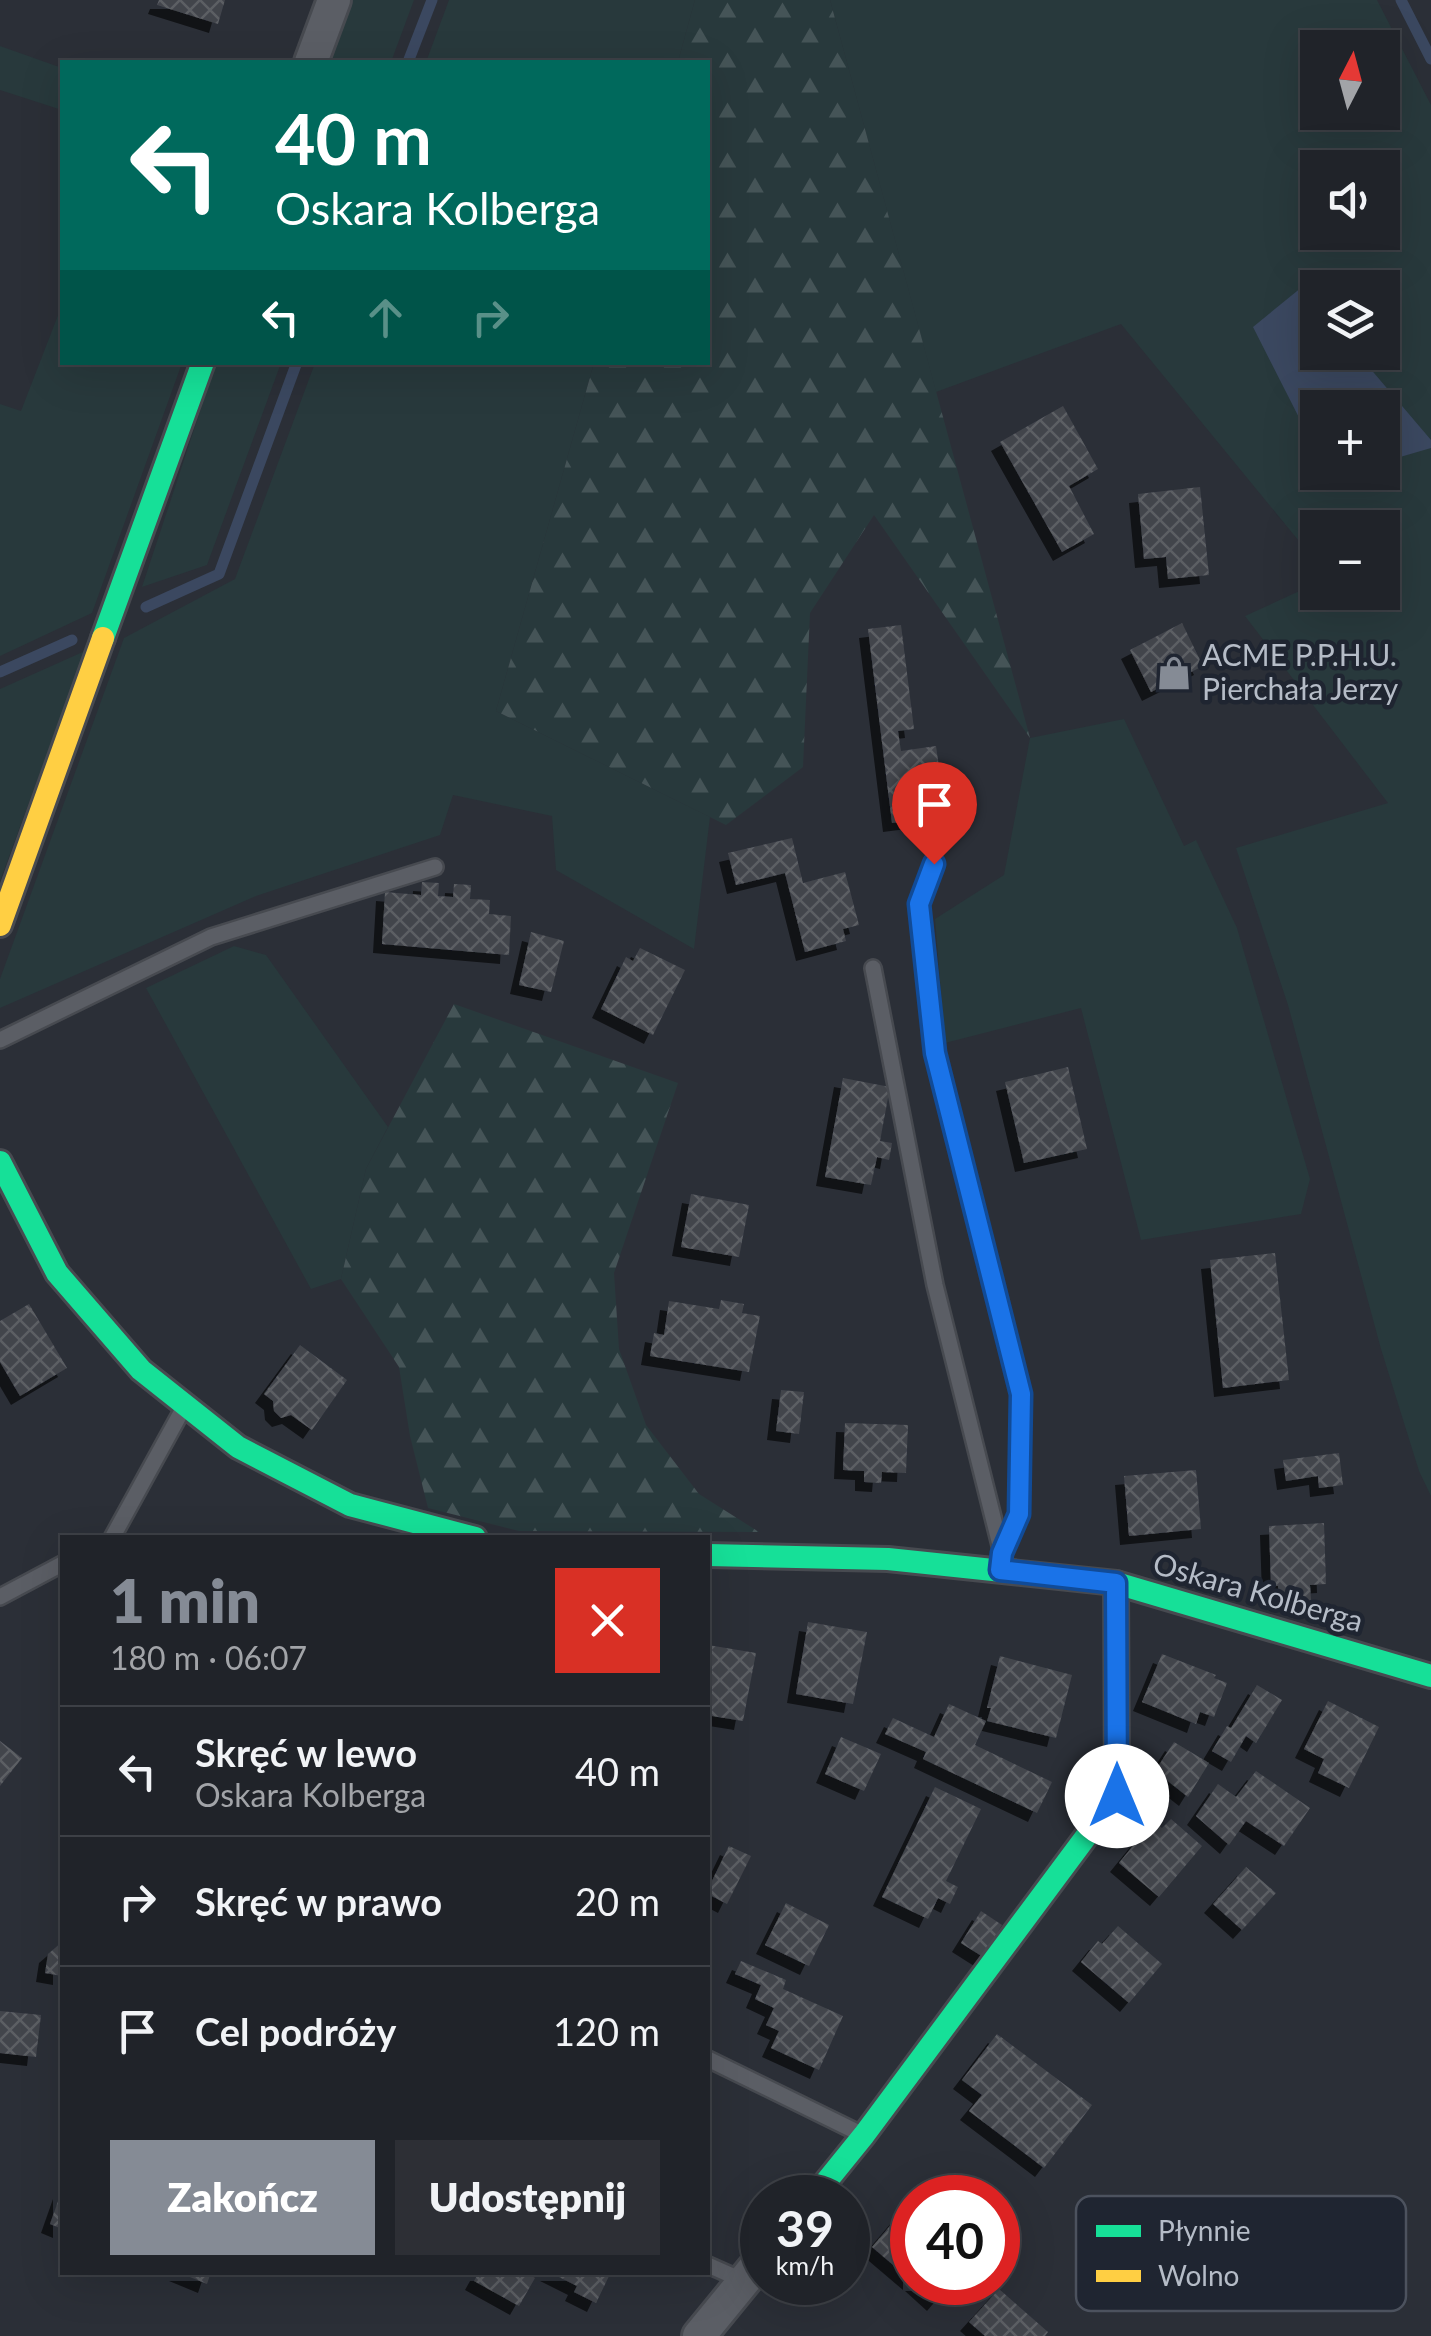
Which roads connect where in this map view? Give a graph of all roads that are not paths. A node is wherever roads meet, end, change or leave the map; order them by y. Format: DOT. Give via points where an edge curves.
graph roads {
  1 [pos="334,0"];
  2 [pos="312,60"];
  3 [pos="202,365"];
  4 [pos="934,864"];
  5 [pos="435,867"];
  6 [pos="0,925"];
  7 [pos="872,968"];
  8 [pos="0,1040"];
  9 [pos="0,1162"];
  10 [pos="185,1406"];
  11 [pos="114,1535"];
  12 [pos="463,1535"];
  13 [pos="710,1555"];
  14 [pos="781,1557"];
  15 [pos="1001,1562"];
  16 [pos="60,1565"];
  17 [pos="710,1572"];
  18 [pos="1116,1583"];
  19 [pos="0,1597"];
  20 [pos="1431,1676"];
  21 [pos="710,2060"];
  22 [pos="864,2135"];
  23 [pos="831,2175"];
  24 [pos="710,2264"];
  25 [pos="740,2268"];
  26 [pos="740,2286"];
  27 [pos="700,2336"];
  1 -- 2 [label="street"];
  3 -- 6 [label="street"];
  4 -- 15 [label="lane" via="919,904 935,1053 1021,1394 1019,1514"];
  5 -- 8 [label="lane" via="211,937"];
  7 -- 15 [label="lane" via="935,1285"];
  9 -- 10 [label="street" via="57,1273 141,1370"];
  10 -- 11 [label="lane"];
  10 -- 12 [label="street" via="238,1447 350,1506"];
  13 -- 14 [label="street, Oskara Kolberga"];
  14 -- 15 [label="street, Oskara Kolberga"];
  14 -- 17 [label="lane"];
  15 -- 18 [label="street, Oskara Kolberga"];
  16 -- 19 [label="lane"];
  18 -- 20 [label="street, Oskara Kolberga"];
  18 -- 22 [label="street" via="1117,1796"];
  21 -- 22 [label="lane"];
  22 -- 23 [label="street"];
  24 -- 25 [label="lane"];
  26 -- 27 [label="street"];
}
